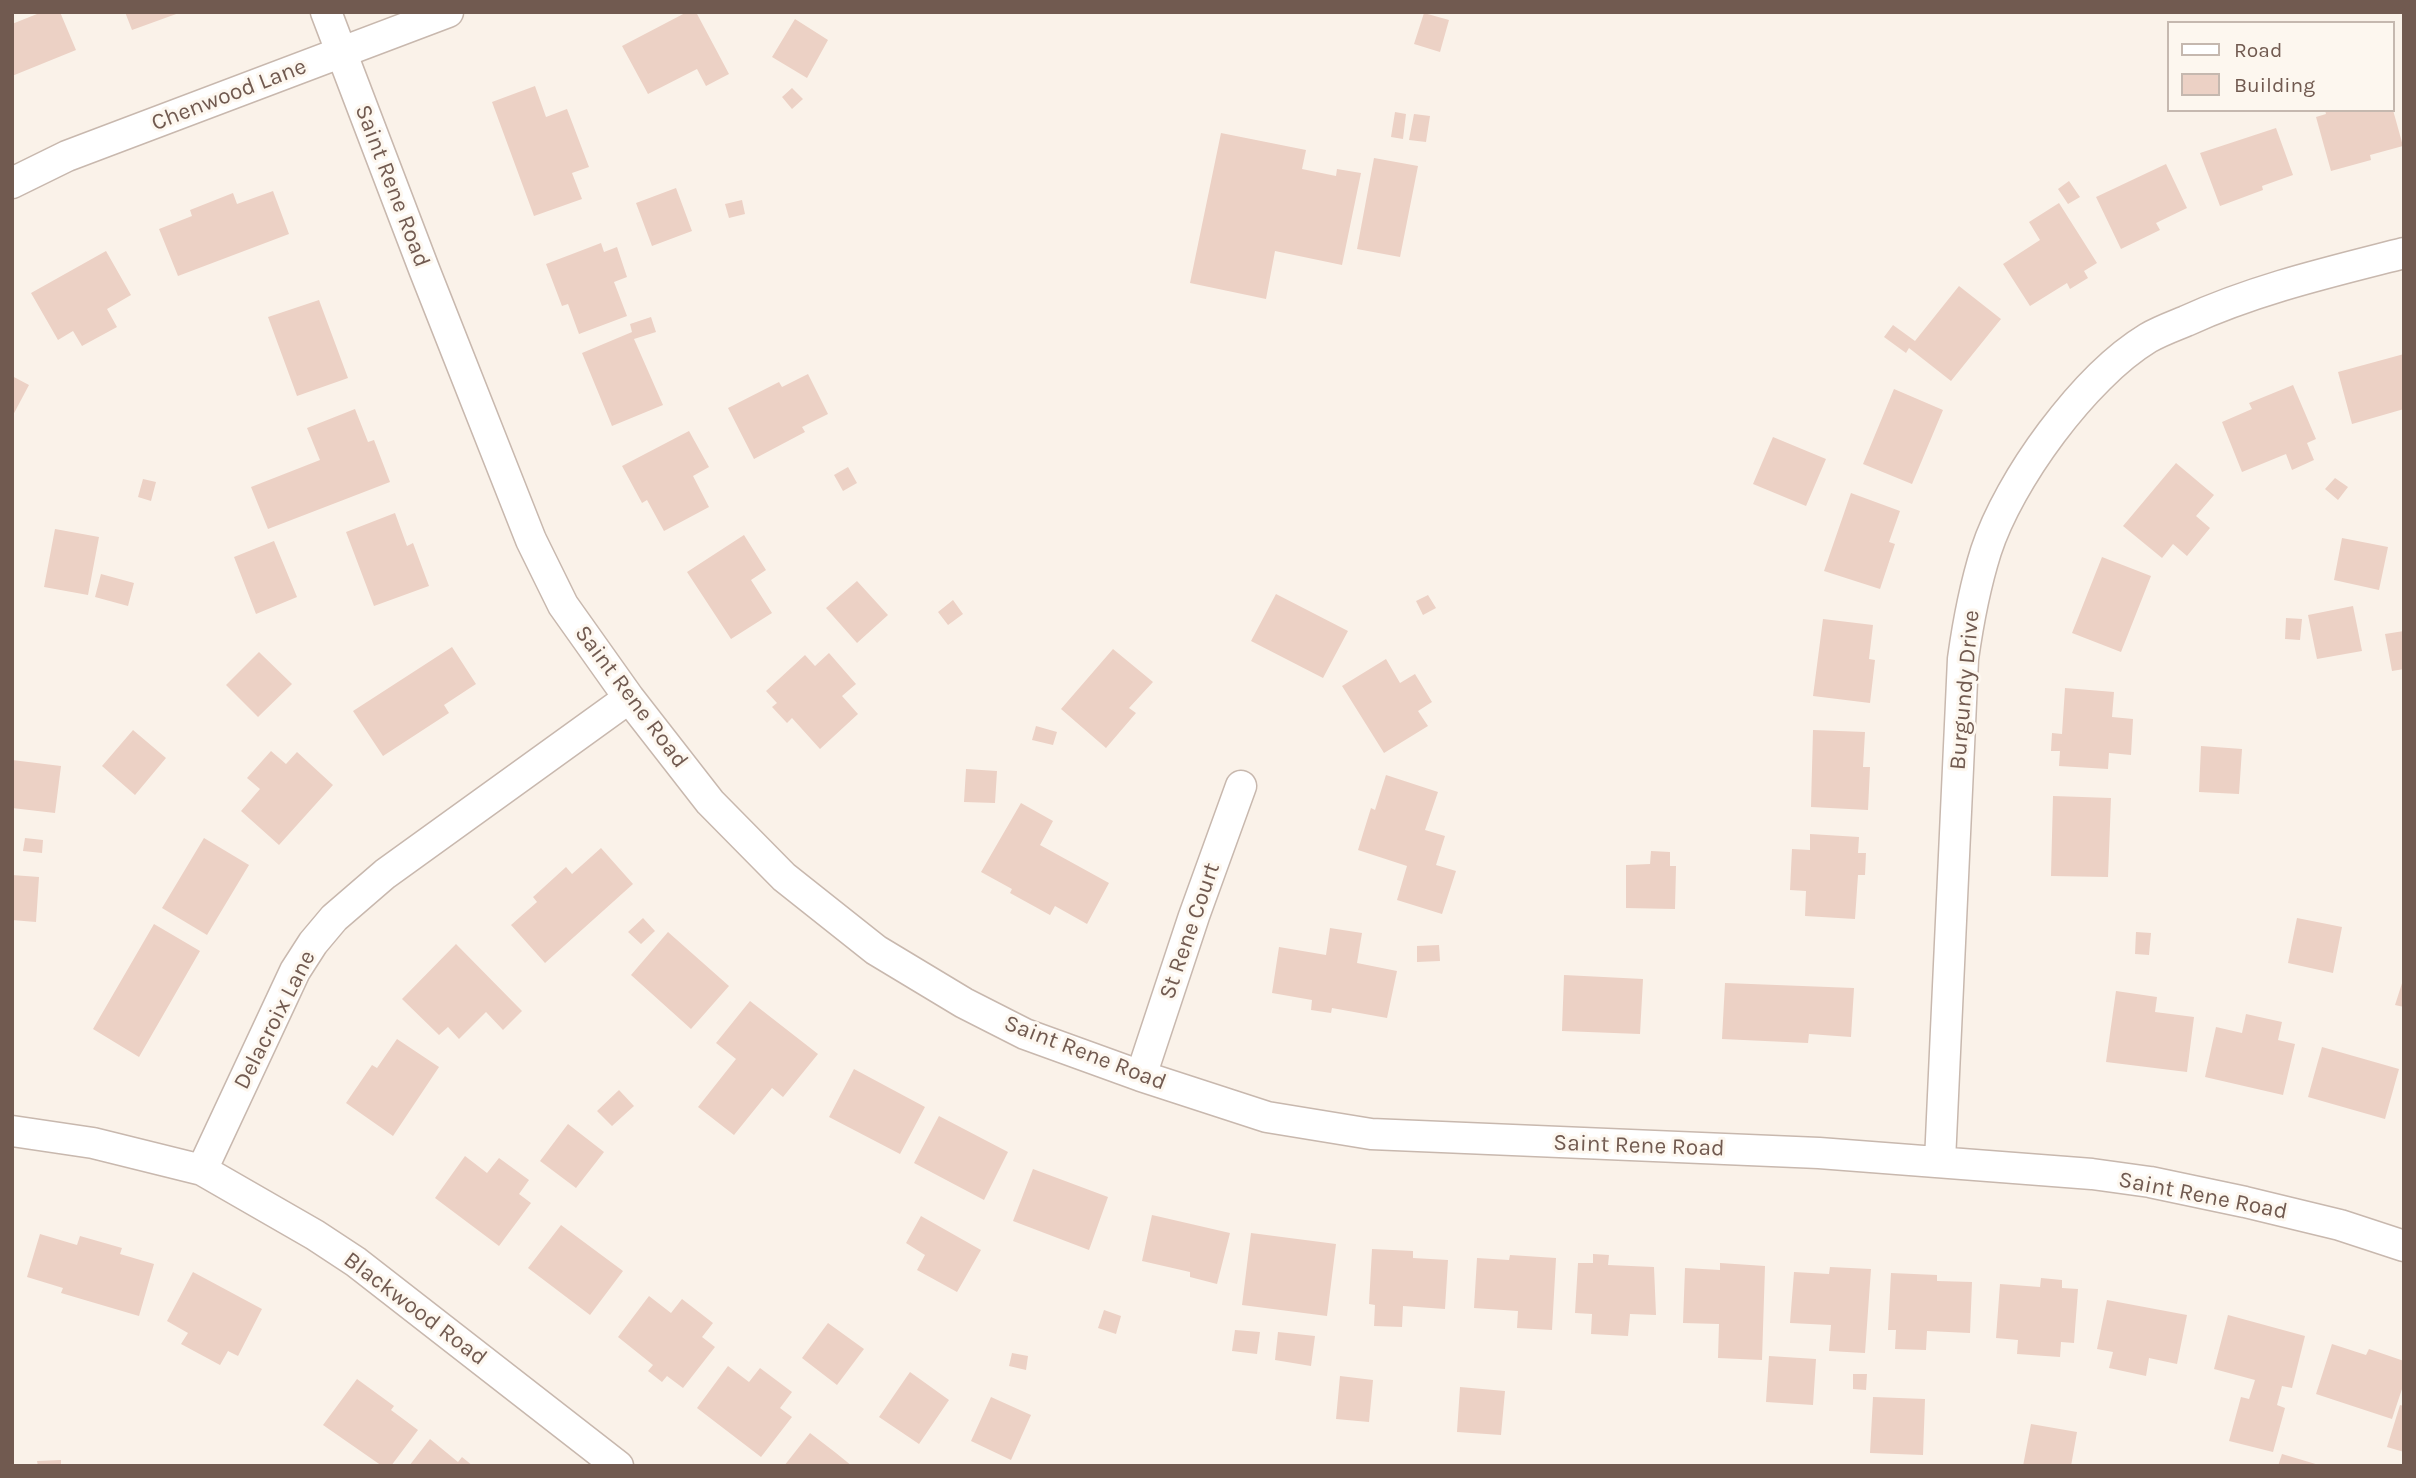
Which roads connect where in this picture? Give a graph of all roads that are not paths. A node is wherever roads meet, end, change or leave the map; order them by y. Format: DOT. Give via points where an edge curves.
graph roads {
  1 [pos="326,12"];
  2 [pos="448,12"];
  3 [pos="342,52"];
  4 [pos="12,183"];
  5 [pos="2404,253"];
  6 [pos="629,698"];
  7 [pos="1241,786"];
  8 [pos="1141,1076"];
  9 [pos="12,1131"];
  10 [pos="1940,1161"];
  11 [pos="202,1170"];
  12 [pos="2404,1246"];
  13 [pos="618,1466"];
  1 -- 3 [label="street, Saint Rene Road"];
  2 -- 3 [label="street, Chenwood Lane"];
  3 -- 4 [label="street, Chenwood Lane" via="67,156"];
  3 -- 6 [label="street, Saint Rene Road" via="531,540 563,606"];
  5 -- 10 [label="street, Burgundy Drive" via="2228,302 2148,338 2114,363 2084,394 2040,451 2003,513 1970,608 1963,659"];
  6 -- 8 [label="street, Saint Rene Road" via="710,802 784,877 876,950 1025,1034"];
  6 -- 11 [label="street, Delacroix Lane" via="385,874 334,918 295,971"];
  7 -- 8 [label="street, St Rene Court"];
  8 -- 10 [label="street, Saint Rene Road" via="1267,1117 1371,1134"];
  9 -- 11 [label="street" via="93,1143"];
  10 -- 12 [label="street, Saint Rene Road" via="2150,1182 2326,1222"];
  11 -- 13 [label="street, Blackwood Road" via="356,1262"];
}
